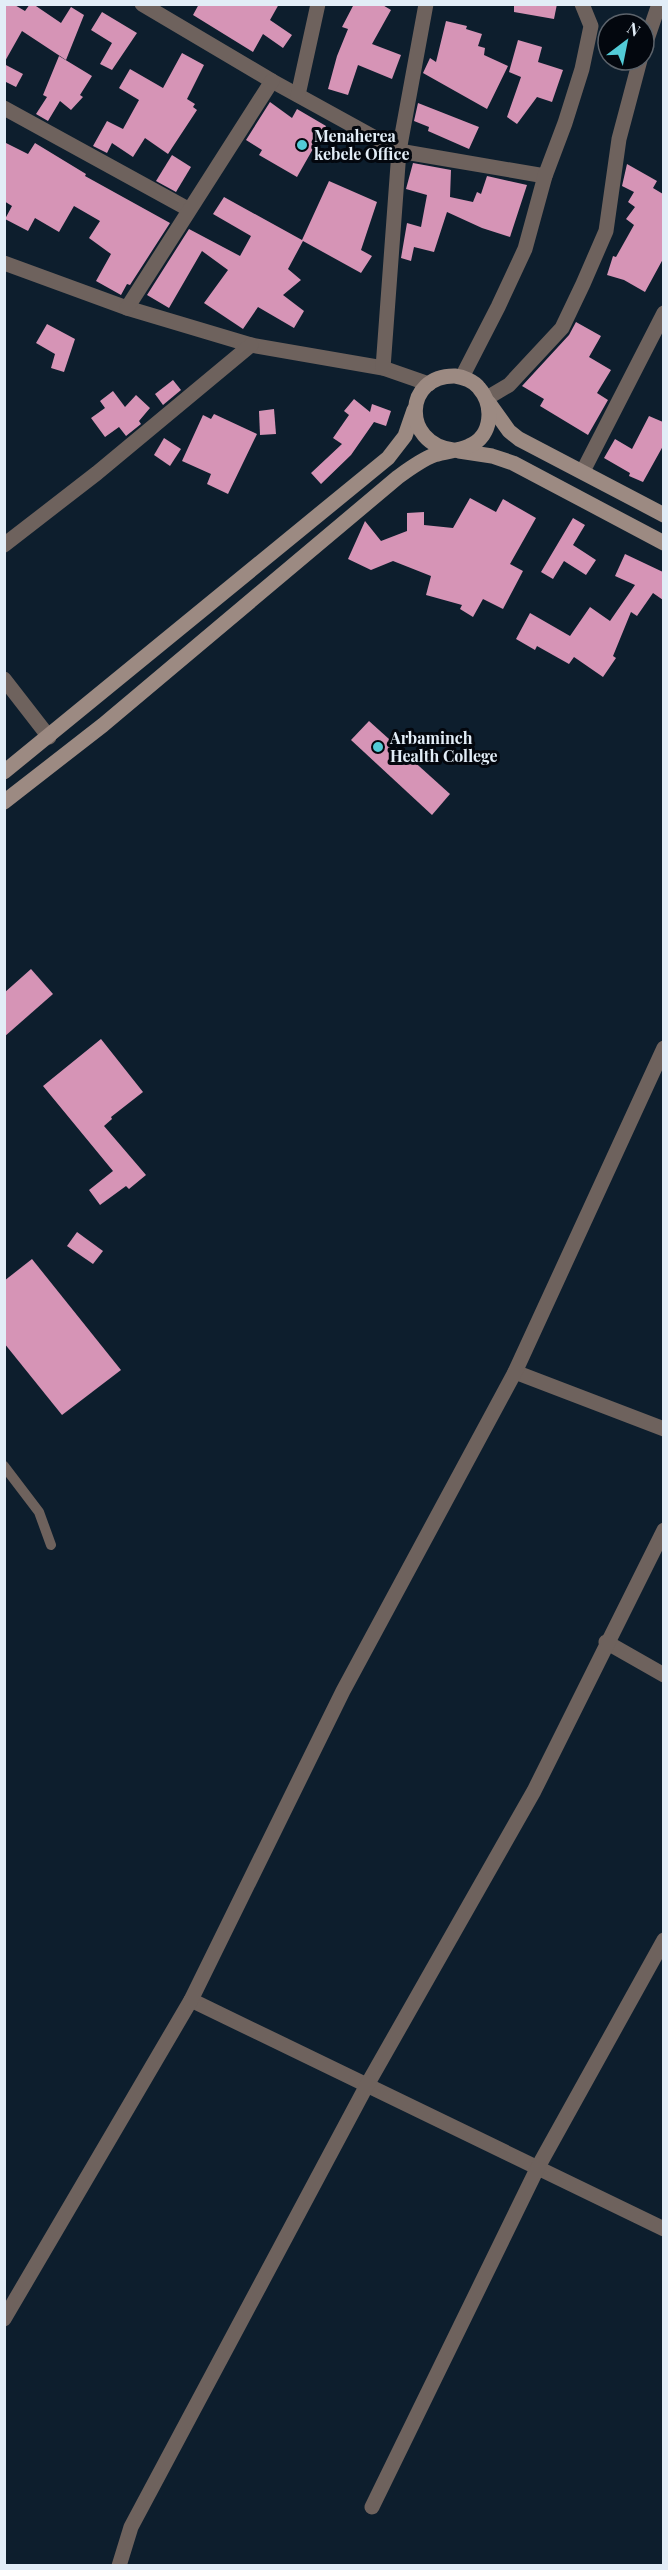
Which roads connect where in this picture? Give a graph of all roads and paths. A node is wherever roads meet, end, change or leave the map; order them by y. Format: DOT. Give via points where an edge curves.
graph roads {
  1 [pos="142,4"];
  2 [pos="318,4"];
  3 [pos="426,4"];
  4 [pos="582,4"];
  5 [pos="637,72"];
  6 [pos="272,81"];
  7 [pos="298,95"];
  8 [pos="4,108"];
  9 [pos="399,151"];
  10 [pos="545,176"];
  11 [pos="188,209"];
  12 [pos="4,263"];
  13 [pos="127,308"];
  14 [pos="663,313"];
  15 [pos="251,345"];
  16 [pos="383,368"];
  17 [pos="462,377"];
  18 [pos="429,384"];
  19 [pos="488,400"];
  20 [pos="417,402"];
  21 [pos="455,450"];
  22 [pos="583,471"];
  23 [pos="663,515"];
  24 [pos="663,543"];
  25 [pos="4,545"];
  26 [pos="4,679"];
  27 [pos="49,737"];
  28 [pos="4,772"];
  29 [pos="4,802"];
  30 [pos="663,1048"];
  31 [pos="515,1372"];
  32 [pos="663,1429"];
  33 [pos="4,1466"];
  34 [pos="663,1530"];
  35 [pos="51,1545"];
  36 [pos="606,1642"];
  37 [pos="663,1675"];
  38 [pos="663,1940"];
  39 [pos="191,2000"];
  40 [pos="367,2085"];
  41 [pos="538,2167"];
  42 [pos="663,2229"];
  43 [pos="4,2319"];
  44 [pos="372,2507"];
  45 [pos="118,2565"];
  1 -- 6 [label="street"];
  2 -- 7 [label="street"];
  3 -- 9 [label="street"];
  4 -- 10 [label="street" via="591,26 582,69"];
  5 -- 19 [label="street" via="619,139 606,231 583,284 562,328 509,385"];
  6 -- 7 [label="street"];
  6 -- 11 [label="street"];
  7 -- 9 [label="street"];
  8 -- 11 [label="street"];
  9 -- 10 [label="street"];
  9 -- 16 [label="street"];
  10 -- 17 [label="street" via="525,249"];
  11 -- 13 [label="street"];
  12 -- 13 [label="street"];
  13 -- 15 [label="street"];
  14 -- 22 [label="street"];
  15 -- 16 [label="street"];
  15 -- 25 [label="street"];
  16 -- 18 [label="street"];
  17 -- 18 [label="main road" via="445,376"];
  17 -- 19 [label="main road" via="477,385"];
  18 -- 20 [label="main road"];
  19 -- 21 [label="main road" via="490,418 484,434 472,445"];
  19 -- 22 [label="main road" via="519,439"];
  20 -- 21 [label="main road" via="415,414 422,435 441,449"];
  20 -- 27 [label="main road" via="405,436 388,458"];
  21 -- 24 [label="main road" via="513,463"];
  21 -- 29 [label="main road" via="423,460 398,477 103,725"];
  22 -- 23 [label="main road"];
  26 -- 27 [label="street"];
  27 -- 28 [label="main road"];
  30 -- 31 [label="street"];
  31 -- 32 [label="street"];
  31 -- 39 [label="street" via="343,1691"];
  33 -- 35 [label="lane" via="39,1512"];
  34 -- 36 [label="street"];
  36 -- 37 [label="street"];
  36 -- 40 [label="street" via="534,1791"];
  38 -- 41 [label="street"];
  39 -- 40 [label="street"];
  39 -- 43 [label="street"];
  40 -- 41 [label="street"];
  40 -- 45 [label="street" via="131,2527"];
  41 -- 42 [label="street"];
  41 -- 44 [label="street"];
}
